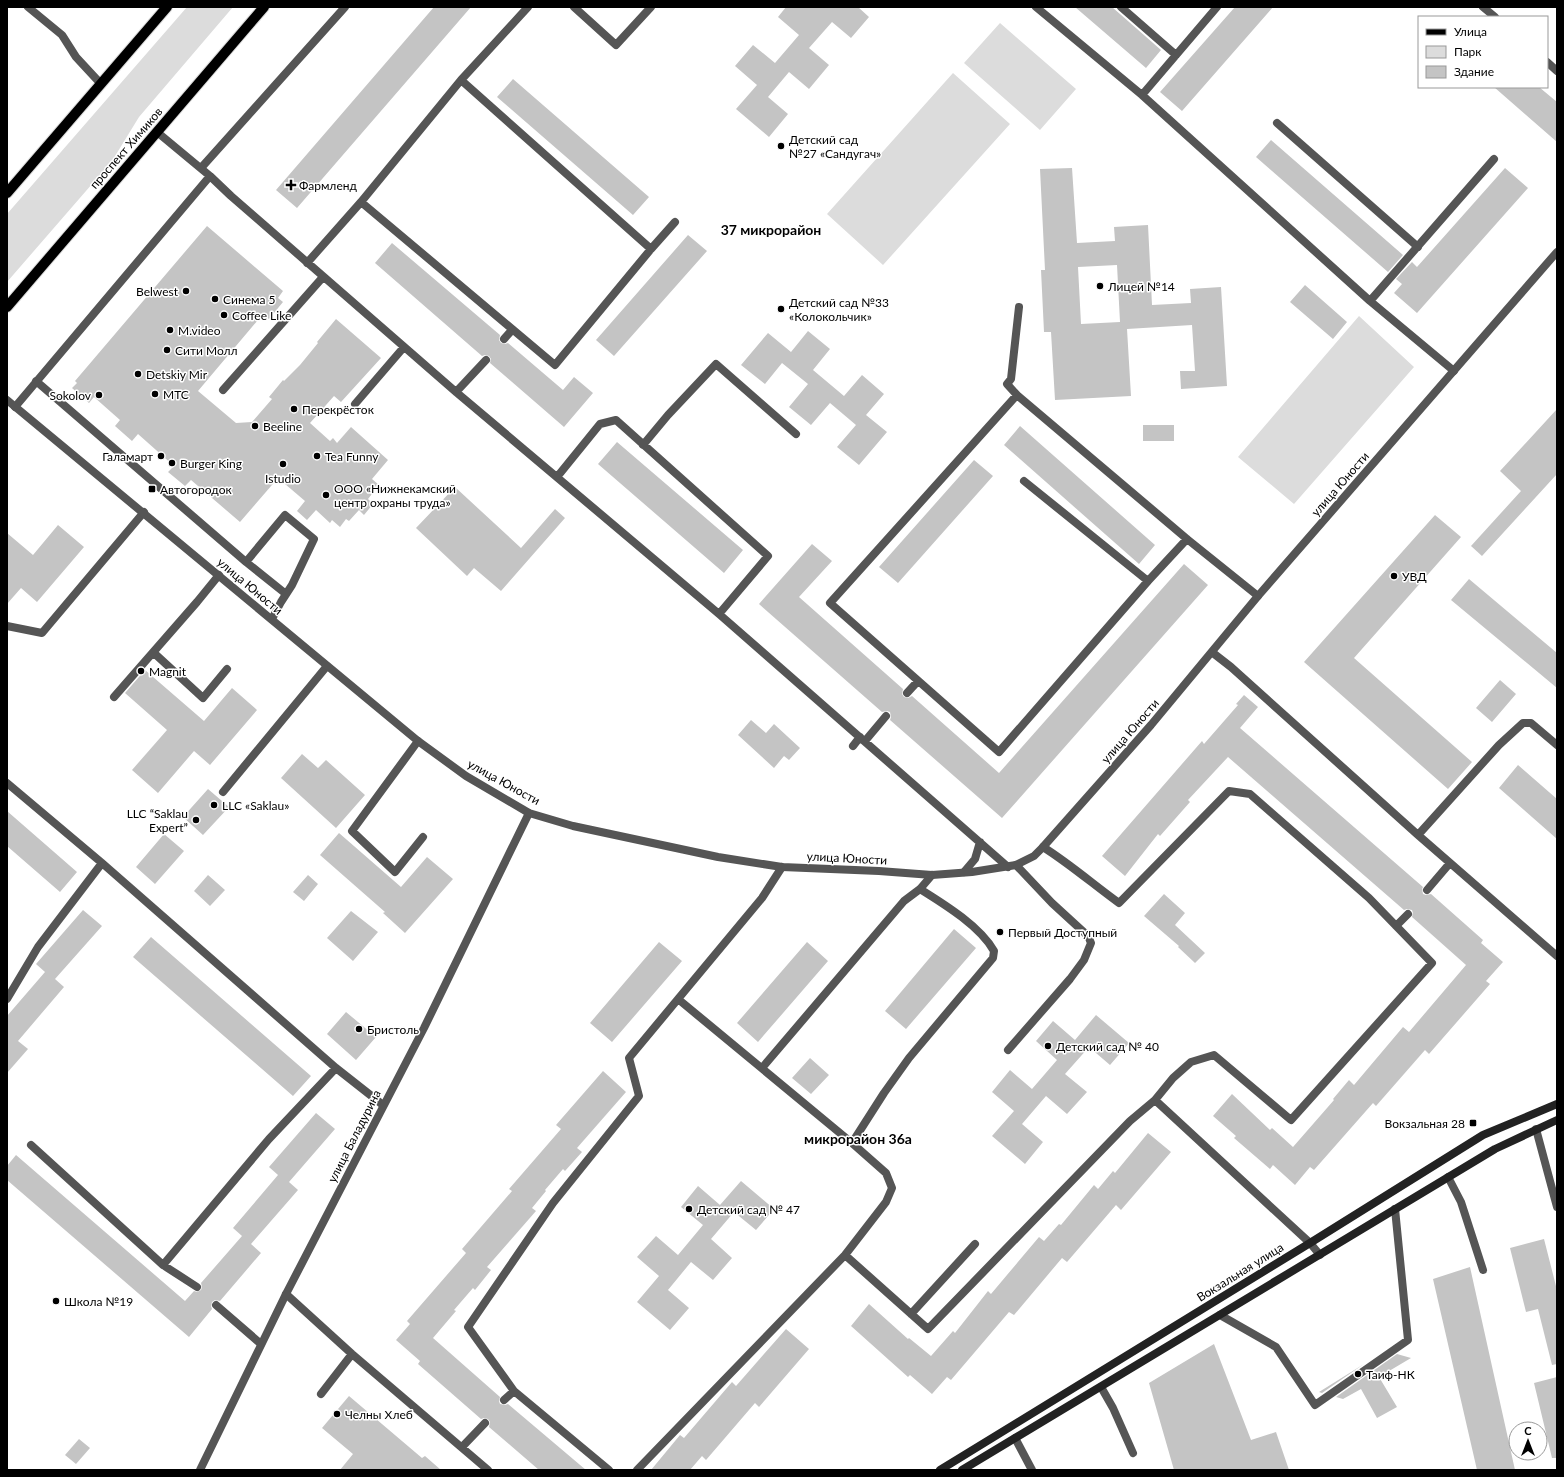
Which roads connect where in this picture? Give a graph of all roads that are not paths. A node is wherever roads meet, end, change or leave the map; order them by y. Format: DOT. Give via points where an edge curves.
graph roads {
  1 [pos="28,7"];
  2 [pos="166,7"];
  3 [pos="264,7"];
  4 [pos="345,7"];
  5 [pos="528,7"];
  6 [pos="574,7"];
  7 [pos="650,7"];
  8 [pos="1036,7"];
  9 [pos="1121,7"];
  10 [pos="1217,7"];
  11 [pos="1483,7"];
  12 [pos="1493,16"];
  13 [pos="1176,55"];
  14 [pos="1548,63"];
  15 [pos="1557,71"];
  16 [pos="461,80"];
  17 [pos="101,84"];
  18 [pos="1142,95"];
  19 [pos="1277,123"];
  20 [pos="157,132"];
  21 [pos="1494,159"];
  22 [pos="201,168"];
  23 [pos="210,176"];
  24 [pos="7,193"];
  25 [pos="361,202"];
  26 [pos="675,222"];
  27 [pos="1418,246"];
  28 [pos="651,249"];
  29 [pos="1557,252"];
  30 [pos="307,263"];
  31 [pos="324,277"];
  32 [pos="1370,301"];
  33 [pos="7,307"];
  34 [pos="1019,307"];
  35 [pos="512,330"];
  36 [pos="504,339"];
  37 [pos="404,347"];
  38 [pos="486,360"];
  39 [pos="1454,371"];
  40 [pos="36,381"];
  41 [pos="223,390"];
  42 [pos="456,392"];
  43 [pos="1017,394"];
  44 [pos="7,400"];
  45 [pos="355,404"];
  46 [pos="16,407"];
  47 [pos="796,434"];
  48 [pos="643,445"];
  49 [pos="557,477"];
  50 [pos="1024,481"];
  51 [pos="144,512"];
  52 [pos="1187,539"];
  53 [pos="246,562"];
  54 [pos="219,575"];
  55 [pos="1148,581"];
  56 [pos="286,594"];
  57 [pos="1258,596"];
  58 [pos="720,614"];
  59 [pos="272,619"];
  60 [pos="7,626"];
  61 [pos="154,653"];
  62 [pos="1212,653"];
  63 [pos="327,666"];
  64 [pos="227,669"];
  65 [pos="918,681"];
  66 [pos="908,692"];
  67 [pos="114,698"];
  68 [pos="886,716"];
  69 [pos="863,739"];
  70 [pos="418,741"];
  71 [pos="1557,745"];
  72 [pos="853,746"];
  73 [pos="7,783"];
  74 [pos="223,792"];
  75 [pos="528,812"];
  76 [pos="1418,835"];
  77 [pos="423,837"];
  78 [pos="980,842"];
  79 [pos="1043,847"];
  80 [pos="102,863"];
  81 [pos="1450,863"];
  82 [pos="1012,866"];
  83 [pos="782,867"];
  84 [pos="964,872"];
  85 [pos="932,875"];
  86 [pos="920,889"];
  87 [pos="1427,890"];
  88 [pos="1408,914"];
  89 [pos="1396,926"];
  90 [pos="1557,956"];
  91 [pos="7,999"];
  92 [pos="678,999"];
  93 [pos="1008,1050"];
  94 [pos="336,1068"];
  95 [pos="762,1068"];
  96 [pos="1155,1100"];
  97 [pos="1557,1104"];
  98 [pos="383,1105"];
  99 [pos="1557,1120"];
  100 [pos="1536,1130"];
  101 [pos="852,1144"];
  102 [pos="31,1145"];
  103 [pos="1448,1177"];
  104 [pos="1557,1207"];
  105 [pos="1395,1209"];
  106 [pos="1310,1243"];
  107 [pos="975,1244"];
  108 [pos="845,1255"];
  109 [pos="1320,1255"];
  110 [pos="163,1265"];
  111 [pos="1483,1270"];
  112 [pos="197,1287"];
  113 [pos="286,1294"];
  114 [pos="216,1305"];
  115 [pos="911,1314"];
  116 [pos="1220,1315"];
  117 [pos="261,1344"];
  118 [pos="352,1354"];
  119 [pos="1101,1387"];
  120 [pos="514,1391"];
  121 [pos="320,1394"];
  122 [pos="504,1400"];
  123 [pos="485,1423"];
  124 [pos="1015,1438"];
  125 [pos="462,1447"];
  126 [pos="1133,1453"];
  127 [pos="200,1470"];
  128 [pos="488,1470"];
  129 [pos="609,1470"];
  130 [pos="637,1470"];
  131 [pos="940,1470"];
  132 [pos="962,1470"];
  133 [pos="1032,1470"];
  1 -- 17 [label="street" via="62,35 76,57"];
  2 -- 17 [label="main road"];
  3 -- 20 [label="main road, проспект Химиков"];
  4 -- 22 [label="street"];
  5 -- 16 [label="street"];
  6 -- 7 [label="street" via="616,45"];
  8 -- 18 [label="street"];
  9 -- 13 [label="street"];
  10 -- 13 [label="street"];
  11 -- 12 [label="street"];
  13 -- 18 [label="street"];
  14 -- 15 [label="street"];
  16 -- 25 [label="street"];
  16 -- 28 [label="street"];
  17 -- 24 [label="main road"];
  18 -- 32 [label="street"];
  19 -- 27 [label="street"];
  20 -- 22 [label="street"];
  20 -- 33 [label="main road, проспект Химиков"];
  21 -- 27 [label="street"];
  22 -- 23 [label="street"];
  23 -- 30 [label="street"];
  23 -- 40 [label="street"];
  25 -- 30 [label="street"];
  25 -- 35 [label="street"];
  26 -- 28 [label="street"];
  27 -- 32 [label="street"];
  28 -- 35 [label="street" via="555,366"];
  29 -- 39 [label="street, улица Юности"];
  30 -- 31 [label="street"];
  31 -- 37 [label="street"];
  31 -- 41 [label="street"];
  32 -- 39 [label="street"];
  34 -- 43 [label="street" via="1011,379 1008,384"];
  35 -- 36 [label="street"];
  37 -- 42 [label="street"];
  37 -- 45 [label="street"];
  38 -- 42 [label="street"];
  39 -- 57 [label="street, улица Юности"];
  40 -- 46 [label="street"];
  40 -- 53 [label="street"];
  42 -- 49 [label="street"];
  43 -- 52 [label="street"];
  43 -- 65 [label="street" via="830,603"];
  44 -- 46 [label="street, улица Юности"];
  46 -- 51 [label="street, улица Юности"];
  47 -- 48 [label="street" via="716,364"];
  48 -- 49 [label="street" via="616,420 600,424"];
  48 -- 58 [label="street" via="768,556"];
  49 -- 58 [label="street"];
  50 -- 55 [label="street"];
  51 -- 54 [label="street, улица Юности"];
  51 -- 60 [label="street" via="42,633"];
  52 -- 55 [label="street"];
  52 -- 57 [label="street"];
  53 -- 56 [label="street"];
  53 -- 56 [label="street" via="285,514 314,539"];
  54 -- 59 [label="street, улица Юности"];
  54 -- 61 [label="street"];
  55 -- 65 [label="street" via="999,752"];
  56 -- 59 [label="street"];
  57 -- 62 [label="street, улица Юности"];
  58 -- 69 [label="street"];
  59 -- 63 [label="street, улица Юности"];
  61 -- 64 [label="street" via="203,698"];
  61 -- 67 [label="street"];
  62 -- 76 [label="street" via="1231,667"];
  62 -- 79 [label="street, улица Юности"];
  63 -- 70 [label="street, улица Юности"];
  63 -- 74 [label="street"];
  65 -- 66 [label="street"];
  68 -- 69 [label="street"];
  69 -- 72 [label="street"];
  69 -- 78 [label="street"];
  70 -- 75 [label="street, улица Юности" via="466,776"];
  70 -- 77 [label="street" via="352,832 395,872"];
  71 -- 76 [label="street" via="1531,723 1523,723 1498,745"];
  73 -- 80 [label="street"];
  75 -- 83 [label="street, улица Юности" via="573,826 718,857"];
  75 -- 98 [label="street, улица Баладурина" via="424,1028"];
  76 -- 81 [label="street"];
  78 -- 82 [label="street"];
  78 -- 84 [label="street" via="975,859"];
  79 -- 82 [label="street, улица Юности" via="1034,856"];
  79 -- 89 [label="street" via="1065,860 1119,903 1229,790 1250,794 1369,898"];
  80 -- 91 [label="street" via="38,947"];
  80 -- 94 [label="street"];
  81 -- 87 [label="street"];
  81 -- 90 [label="street"];
  82 -- 84 [label="street, улица Юности"];
  82 -- 93 [label="street" via="1088,936 1091,943 1084,960 1070,979"];
  83 -- 85 [label="street, улица Юности"];
  83 -- 92 [label="street" via="762,898"];
  84 -- 85 [label="street, улица Юности"];
  85 -- 86 [label="street"];
  86 -- 95 [label="street" via="904,901"];
  86 -- 101 [label="street" via="954,911 989,941 994,951 993,958 909,1058"];
  88 -- 89 [label="street"];
  89 -- 96 [label="street" via="1432,963 1290,1120 1214,1055 1191,1062 1173,1078"];
  92 -- 95 [label="street"];
  92 -- 120 [label="street" via="629,1058 639,1096 553,1203 468,1327"];
  94 -- 98 [label="street"];
  94 -- 110 [label="street" via="269,1139"];
  95 -- 101 [label="street"];
  96 -- 106 [label="street"];
  96 -- 115 [label="street" via="1130,1121 928,1328"];
  97 -- 106 [label="main road, Вокзальная улица" via="1483,1135"];
  98 -- 113 [label="street, улица Баладурина"];
  99 -- 100 [label="main road"];
  100 -- 103 [label="main road" via="1495,1149"];
  100 -- 104 [label="street"];
  101 -- 108 [label="street" via="886,1173 892,1188 886,1202"];
  102 -- 110 [label="street"];
  103 -- 105 [label="main road"];
  103 -- 111 [label="street" via="1461,1202"];
  105 -- 109 [label="main road"];
  105 -- 116 [label="street" via="1408,1340 1315,1405 1276,1347"];
  106 -- 109 [label="street"];
  106 -- 131 [label="main road, Вокзальная улица"];
  107 -- 115 [label="street"];
  108 -- 115 [label="street"];
  108 -- 130 [label="street"];
  109 -- 116 [label="main road"];
  110 -- 112 [label="street"];
  113 -- 117 [label="street, улица Баладурина"];
  113 -- 118 [label="street"];
  114 -- 117 [label="street"];
  116 -- 119 [label="main road"];
  117 -- 127 [label="street, улица Баладурина"];
  118 -- 121 [label="street"];
  118 -- 125 [label="street"];
  119 -- 124 [label="main road"];
  119 -- 126 [label="street"];
  120 -- 122 [label="street"];
  120 -- 129 [label="street"];
  123 -- 125 [label="street"];
  124 -- 132 [label="main road"];
  124 -- 133 [label="street"];
  125 -- 128 [label="street"];
}
